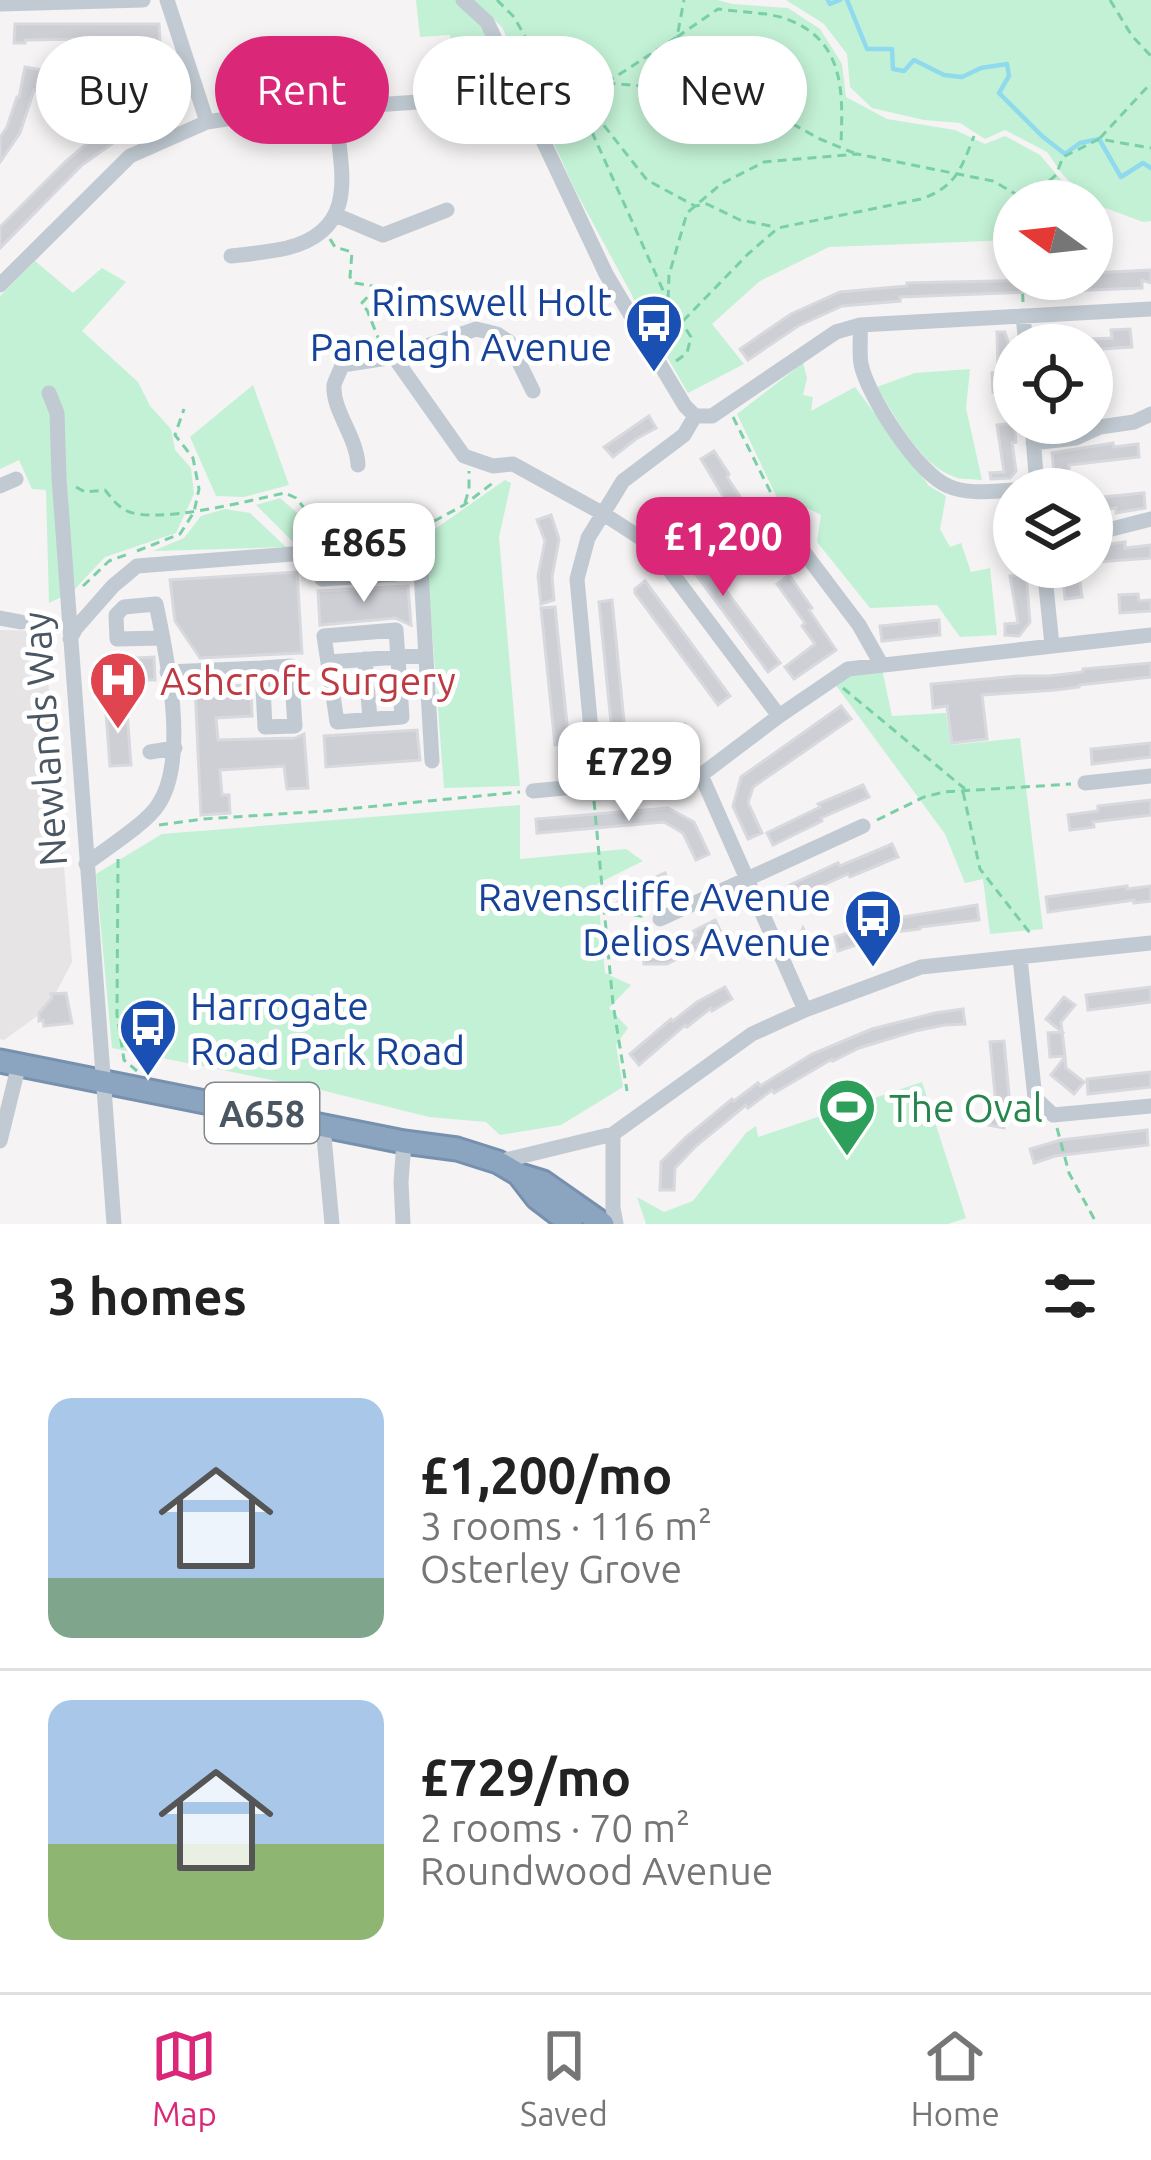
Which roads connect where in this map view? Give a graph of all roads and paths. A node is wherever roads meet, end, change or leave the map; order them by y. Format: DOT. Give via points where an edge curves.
graph roads {
  1 [pos="143,0"];
  2 [pos="167,0"];
  3 [pos="463,0"];
  4 [pos="497,0"];
  5 [pos="684,0"];
  6 [pos="1110,0"];
  7 [pos="0,4"];
  8 [pos="494,36"];
  9 [pos="525,36"];
  10 [pos="677,36"];
  11 [pos="680,36"];
  12 [pos="1151,56"];
  13 [pos="1151,82"];
  14 [pos="614,83"];
  15 [pos="215,121"];
  16 [pos="207,122"];
  17 [pos="974,136"];
  18 [pos="614,138"];
  19 [pos="1099,139"];
  20 [pos="338,144"];
  21 [pos="545,144"];
  22 [pos="598,144"];
  23 [pos="841,148"];
  24 [pos="1151,148"];
  25 [pos="856,154"];
  26 [pos="959,174"];
  27 [pos="1050,180"];
  28 [pos="993,181"];
  29 [pos="695,206"];
  30 [pos="447,210"];
  31 [pos="338,216"];
  32 [pos="778,228"];
  33 [pos="323,230"];
  34 [pos="231,256"];
  35 [pos="0,285"];
  36 [pos="1023,300"];
  37 [pos="668,301"];
  38 [pos="1151,309"];
  39 [pos="1023,316"];
  40 [pos="682,323"];
  41 [pos="1024,324"];
  42 [pos="860,326"];
  43 [pos="390,358"];
  44 [pos="664,371"];
  45 [pos="533,391"];
  46 [pos="50,394"];
  47 [pos="728,405"];
  48 [pos="184,409"];
  49 [pos="1151,414"];
  50 [pos="695,416"];
  51 [pos="1113,425"];
  52 [pos="464,455"];
  53 [pos="513,464"];
  54 [pos="358,465"];
  55 [pos="58,478"];
  56 [pos="993,491"];
  57 [pos="464,505"];
  58 [pos="194,512"];
  59 [pos="602,513"];
  60 [pos="801,517"];
  61 [pos="1151,520"];
  62 [pos="1113,529"];
  63 [pos="794,539"];
  64 [pos="317,553"];
  65 [pos="394,554"];
  66 [pos="754,563"];
  67 [pos="1046,588"];
  68 [pos="68,606"];
  69 [pos="0,618"];
  70 [pos="21,622"];
  71 [pos="1151,635"];
  72 [pos="163,638"];
  73 [pos="70,639"];
  74 [pos="1052,645"];
  75 [pos="426,655"];
  76 [pos="398,657"];
  77 [pos="365,659"];
  78 [pos="328,662"];
  79 [pos="881,664"];
  80 [pos="262,668"];
  81 [pos="167,672"];
  82 [pos="832,680"];
  83 [pos="779,716"];
  84 [pos="370,719"];
  85 [pos="176,748"];
  86 [pos="150,752"];
  87 [pos="432,761"];
  88 [pos="701,775"];
  89 [pos="1151,776"];
  90 [pos="1084,783"];
  91 [pos="594,784"];
  92 [pos="533,790"];
  93 [pos="965,791"];
  94 [pos="863,826"];
  95 [pos="151,828"];
  96 [pos="118,849"];
  97 [pos="86,865"];
  98 [pos="745,878"];
  99 [pos="604,910"];
  100 [pos="660,919"];
  101 [pos="1030,933"];
  102 [pos="1151,943"];
  103 [pos="1020,958"];
  104 [pos="805,1010"];
  105 [pos="9,1063"];
  106 [pos="102,1081"];
  107 [pos="147,1090"];
  108 [pos="627,1091"];
  109 [pos="1151,1106"];
  110 [pos="1053,1115"];
  111 [pos="322,1126"];
  112 [pos="613,1134"];
  113 [pos="0,1140"];
  114 [pos="404,1142"];
  115 [pos="498,1162"];
  116 [pos="520,1175"];
  117 [pos="114,1224"];
  118 [pos="332,1224"];
  119 [pos="403,1224"];
  120 [pos="571,1224"];
  121 [pos="603,1224"];
  122 [pos="616,1224"];
  123 [pos="1097,1224"];
  1 -- 7 [label="street"];
  2 -- 16 [label="street"];
  3 -- 8 [label="street"];
  4 -- 9 [label="path"];
  5 -- 10 [label="path"];
  6 -- 12 [label="path"];
  11 -- 23 [label="path" via="718,9 784,18 816,37 838,70"];
  13 -- 19 [label="path"];
  14 -- 23 [label="path" via="729,89"];
  15 -- 16 [label="street"];
  16 -- 35 [label="street" via="130,157"];
  17 -- 26 [label="path"];
  18 -- 29 [label="path" via="647,180"];
  19 -- 24 [label="path"];
  19 -- 27 [label="path" via="1063,158"];
  20 -- 31 [label="street"];
  21 -- 44 [label="street" via="606,274"];
  22 -- 37 [label="path"];
  23 -- 25 [label="path"];
  25 -- 26 [label="path"];
  25 -- 29 [label="path" via="764,162"];
  26 -- 28 [label="path"];
  26 -- 32 [label="path" via="921,199"];
  29 -- 32 [label="path"];
  29 -- 37 [label="path" via="669,275"];
  30 -- 31 [label="street" via="382,235"];
  31 -- 33 [label="street"];
  32 -- 40 [label="path"];
  33 -- 34 [label="street" via="290,248"];
  33 -- 43 [label="path" via="335,247 352,252 355,283 372,286 361,304"];
  36 -- 39 [label="path"];
  37 -- 40 [label="path"];
  38 -- 39 [label="street"];
  39 -- 41 [label="street"];
  39 -- 42 [label="street"];
  40 -- 44 [label="path" via="691,338 687,353"];
  42 -- 47 [label="street" via="836,332"];
  42 -- 56 [label="street" via="873,398 921,466 947,486"];
  43 -- 45 [label="street" via="476,329 509,342"];
  43 -- 52 [label="street"];
  43 -- 54 [label="street" via="342,365 334,383"];
  44 -- 50 [label="street"];
  46 -- 55 [label="street, Newlands Way"];
  47 -- 50 [label="street"];
  47 -- 63 [label="path"];
  48 -- 58 [label="path" via="175,436 193,458"];
  49 -- 51 [label="street"];
  50 -- 59 [label="street" via="684,435 623,481"];
  52 -- 53 [label="street"];
  52 -- 57 [label="path"];
  53 -- 57 [label="path"];
  53 -- 59 [label="street"];
  55 -- 58 [label="path" via="85,492 105,490 140,515"];
  55 -- 68 [label="street, Newlands Way"];
  57 -- 58 [label="path" via="414,532 350,535 322,530 285,493"];
  58 -- 68 [label="path" via="180,534 109,561"];
  59 -- 83 [label="street" via="650,544"];
  59 -- 91 [label="street" via="577,579"];
  60 -- 63 [label="street"];
  61 -- 62 [label="street"];
  63 -- 66 [label="street"];
  63 -- 79 [label="street"];
  64 -- 65 [label="street"];
  64 -- 65 [label="street" via="322,579 395,574"];
  64 -- 73 [label="street" via="137,566"];
  65 -- 75 [label="street" via="420,554"];
  67 -- 74 [label="street"];
  68 -- 73 [label="street, Newlands Way"];
  69 -- 70 [label="street"];
  71 -- 74 [label="street"];
  72 -- 81 [label="street"];
  73 -- 97 [label="street, Newlands Way"];
  74 -- 79 [label="street"];
  75 -- 76 [label="street"];
  75 -- 87 [label="street"];
  76 -- 77 [label="street"];
  76 -- 78 [label="street" via="396,630 324,636"];
  76 -- 84 [label="street" via="402,717"];
  77 -- 78 [label="street"];
  77 -- 84 [label="street"];
  78 -- 84 [label="street" via="337,722"];
  79 -- 82 [label="street"];
  80 -- 81 [label="street"];
  81 -- 85 [label="street"];
  82 -- 83 [label="street"];
  82 -- 93 [label="path"];
  83 -- 88 [label="street"];
  85 -- 86 [label="street"];
  85 -- 97 [label="street" via="156,809"];
  88 -- 91 [label="street"];
  88 -- 98 [label="street"];
  89 -- 90 [label="street"];
  90 -- 93 [label="path"];
  91 -- 92 [label="street"];
  91 -- 99 [label="path"];
  92 -- 95 [label="path"];
  93 -- 94 [label="path" via="924,797"];
  93 -- 101 [label="path" via="980,869"];
  94 -- 98 [label="street"];
  96 -- 107 [label="path" via="117,1015 124,1060 149,1081"];
  97 -- 106 [label="street, Newlands Way"];
  98 -- 100 [label="street"];
  98 -- 104 [label="street"];
  99 -- 100 [label="path"];
  99 -- 108 [label="path"];
  102 -- 103 [label="street"];
  103 -- 104 [label="street" via="921,967"];
  103 -- 110 [label="street" via="1035,1098"];
  104 -- 112 [label="street" via="752,1034"];
  105 -- 106 [label="highway, A658"];
  105 -- 113 [label="street"];
  106 -- 107 [label="highway, A658"];
  106 -- 117 [label="street, Newlands Way"];
  107 -- 111 [label="highway, A658"];
  109 -- 110 [label="street"];
  110 -- 123 [label="path" via="1069,1173"];
  111 -- 114 [label="highway, A658"];
  111 -- 118 [label="street"];
  112 -- 115 [label="street"];
  112 -- 122 [label="street"];
  114 -- 115 [label="highway, A658"];
  114 -- 119 [label="street"];
  115 -- 116 [label="highway, A658"];
  116 -- 120 [label="highway, A658"];
  116 -- 121 [label="highway, A658" via="543,1181"];
}
